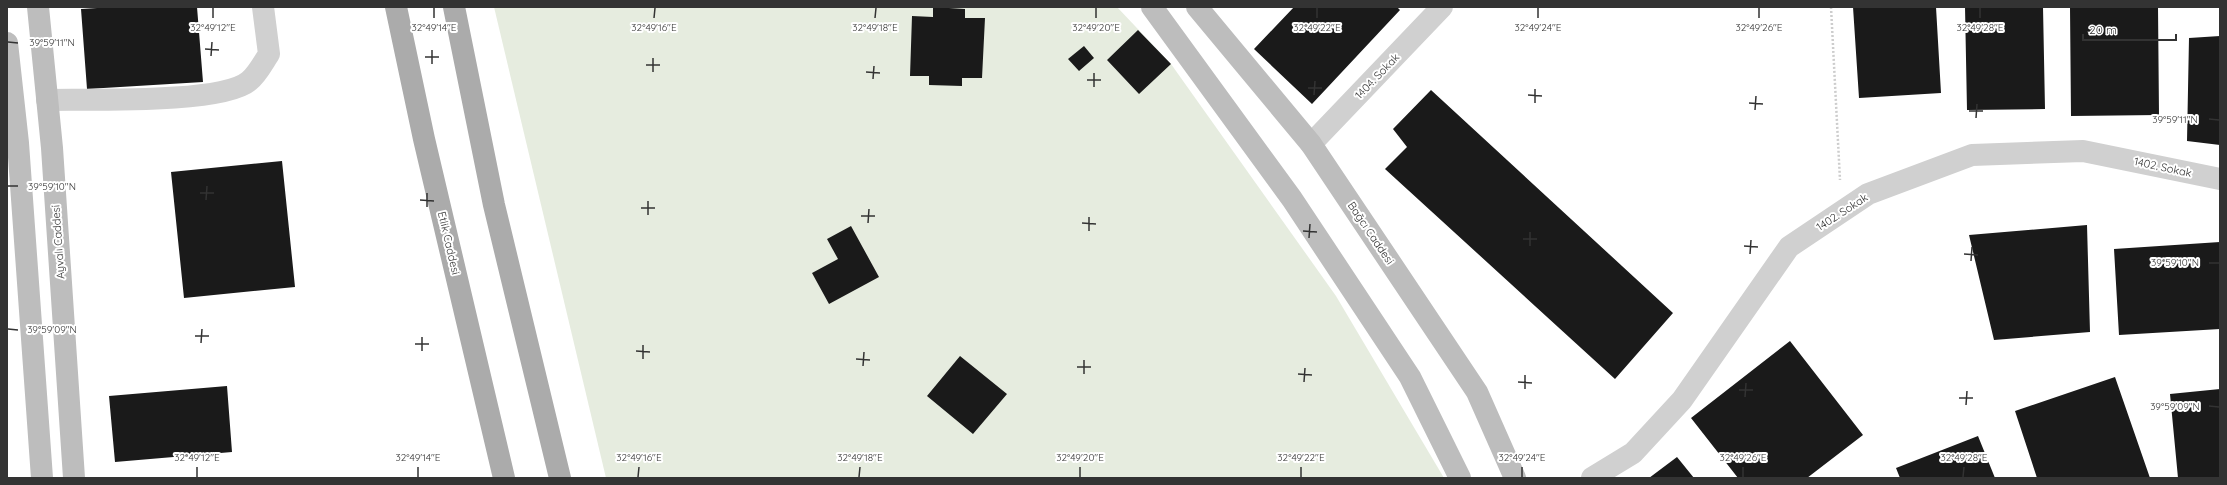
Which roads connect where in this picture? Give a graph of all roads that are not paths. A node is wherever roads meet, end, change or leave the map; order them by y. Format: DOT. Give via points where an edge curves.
graph roads {
  1 [pos="38,7"];
  2 [pos="263,7"];
  3 [pos="396,7"];
  4 [pos="454,7"];
  5 [pos="1152,7"];
  6 [pos="1197,7"];
  7 [pos="1442,7"];
  8 [pos="7,43"];
  9 [pos="47,100"];
  10 [pos="1312,144"];
  11 [pos="2220,179"];
  12 [pos="42,478"];
  13 [pos="74,478"];
  14 [pos="504,478"];
  15 [pos="560,478"];
  16 [pos="1460,478"];
  17 [pos="1515,478"];
  18 [pos="1592,478"];
  1 -- 9 [label="main road, Ayvalı Caddesi"];
  2 -- 9 [label="street" via="269,54 249,82 224,92 192,97"];
  3 -- 14 [label="main road, Etlik Caddesi" via="424,139"];
  4 -- 15 [label="main road" via="494,205"];
  5 -- 16 [label="main road" via="1292,199 1410,377"];
  6 -- 10 [label="main road, Bağcı Caddesi"];
  7 -- 10 [label="street, 1404. Sokak"];
  8 -- 12 [label="main road" via="18,143"];
  9 -- 13 [label="main road, Ayvalı Caddesi"];
  10 -- 17 [label="main road, Bağcı Caddesi" via="1477,392"];
  11 -- 18 [label="street, 1402. Sokak" via="2083,151 1972,155 1868,194 1789,247 1682,400 1633,454"];
}
